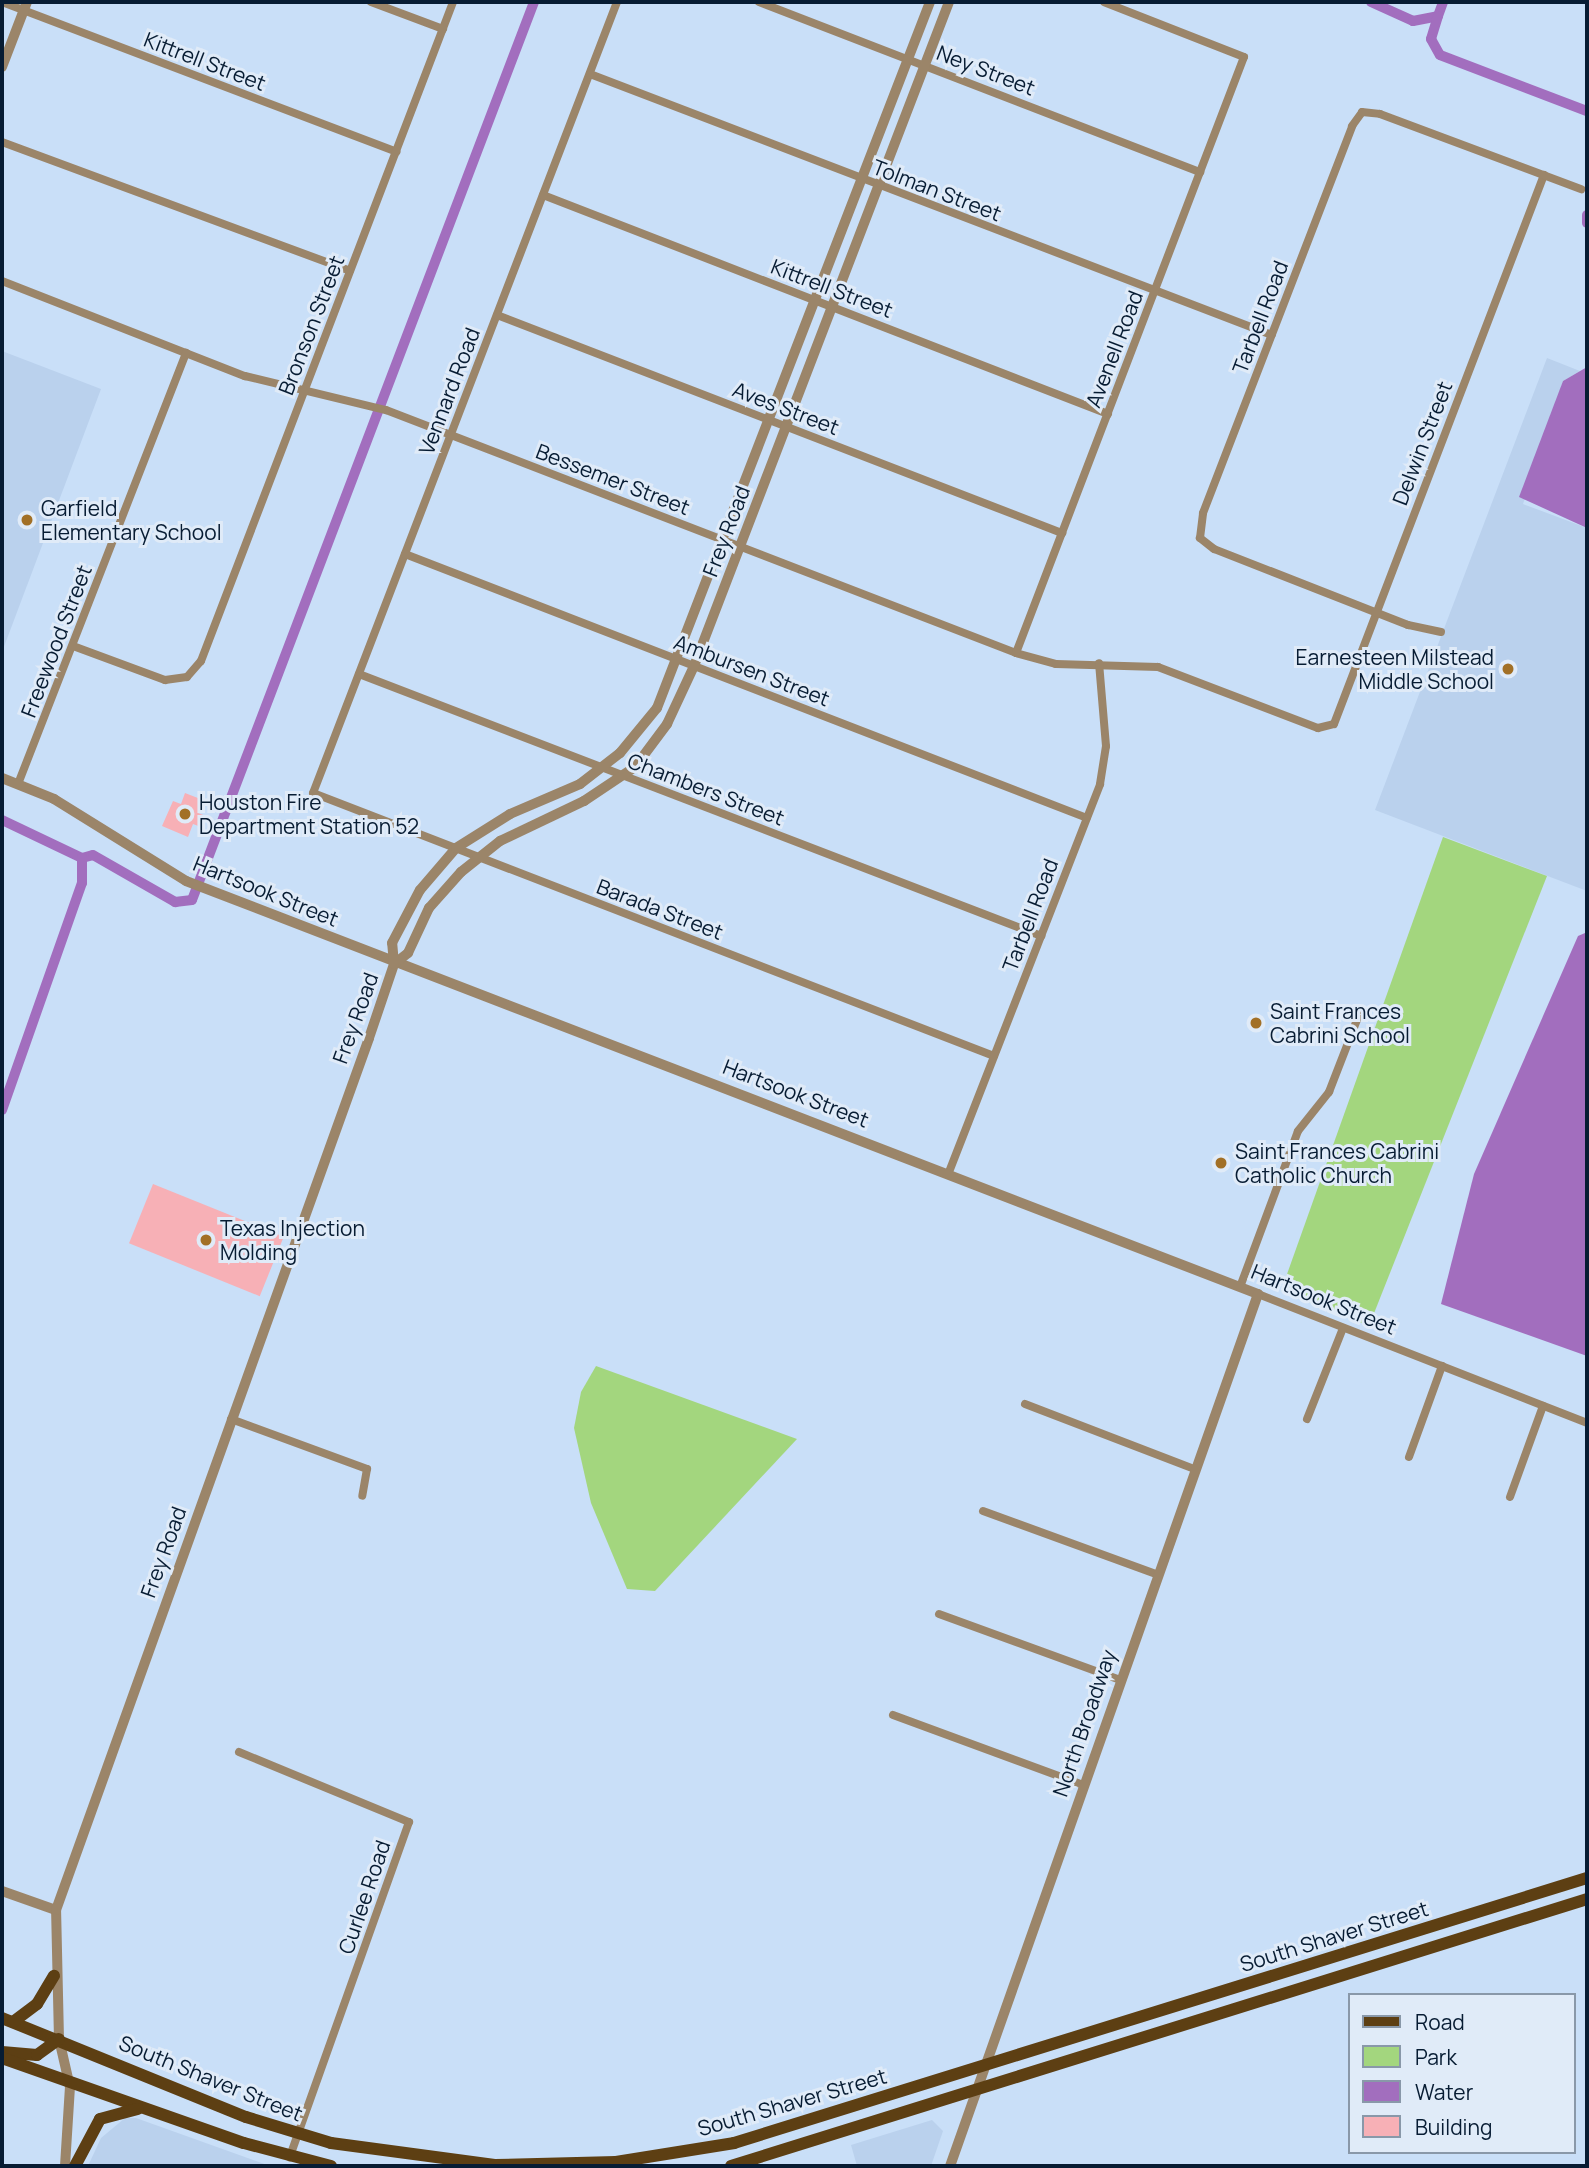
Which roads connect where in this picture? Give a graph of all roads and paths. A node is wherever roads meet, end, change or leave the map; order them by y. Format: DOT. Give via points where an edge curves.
graph roads {
  1 [pos="2,2"];
  2 [pos="371,2"];
  3 [pos="453,2"];
  4 [pos="617,2"];
  5 [pos="759,2"];
  6 [pos="930,2"];
  7 [pos="949,2"];
  8 [pos="1104,2"];
  9 [pos="25,6"];
  10 [pos="443,29"];
  11 [pos="908,59"];
  12 [pos="925,66"];
  13 [pos="2,67"];
  14 [pos="590,74"];
  15 [pos="2,142"];
  16 [pos="396,152"];
  17 [pos="1200,172"];
  18 [pos="1544,175"];
  19 [pos="862,180"];
  20 [pos="879,186"];
  21 [pos="1581,189"];
  22 [pos="544,195"];
  23 [pos="350,271"];
  24 [pos="2,281"];
  25 [pos="1154,293"];
  26 [pos="816,300"];
  27 [pos="832,307"];
  28 [pos="497,315"];
  29 [pos="1272,335"];
  30 [pos="186,353"];
  31 [pos="305,390"];
  32 [pos="1108,414"];
  33 [pos="770,421"];
  34 [pos="786,427"];
  35 [pos="451,435"];
  36 [pos="1062,533"];
  37 [pos="724,541"];
  38 [pos="740,547"];
  39 [pos="405,554"];
  40 [pos="1376,612"];
  41 [pos="1441,632"];
  42 [pos="73,646"];
  43 [pos="1016,653"];
  44 [pos="677,659"];
  45 [pos="1099,663"];
  46 [pos="694,666"];
  47 [pos="359,674"];
  48 [pos="1334,724"];
  49 [pos="600,766"];
  50 [pos="622,775"];
  51 [pos="2,778"];
  52 [pos="18,784"];
  53 [pos="313,793"];
  54 [pos="1087,818"];
  55 [pos="456,848"];
  56 [pos="479,857"];
  57 [pos="1041,936"];
  58 [pos="394,964"];
  59 [pos="1360,1012"];
  60 [pos="994,1056"];
  61 [pos="949,1171"];
  62 [pos="1240,1287"];
  63 [pos="1258,1294"];
  64 [pos="1343,1328"];
  65 [pos="1442,1366"];
  66 [pos="1025,1404"];
  67 [pos="1543,1406"];
  68 [pos="231,1419"];
  69 [pos="1307,1419"];
  70 [pos="1587,1423"];
  71 [pos="1409,1457"];
  72 [pos="1194,1469"];
  73 [pos="362,1496"];
  74 [pos="1510,1497"];
  75 [pos="983,1511"];
  76 [pos="1156,1574"];
  77 [pos="939,1614"];
  78 [pos="1120,1680"];
  79 [pos="893,1715"];
  80 [pos="239,1752"];
  81 [pos="1083,1785"];
  82 [pos="1587,1878"];
  83 [pos="2,1891"];
  84 [pos="1587,1899"];
  85 [pos="1510,1902"];
  86 [pos="56,1910"];
  87 [pos="1515,1922"];
  88 [pos="1373,1944"];
  89 [pos="1379,1966"];
  90 [pos="1270,1975"];
  91 [pos="54,1976"];
  92 [pos="1277,1997"];
  93 [pos="7,2020"];
  94 [pos="59,2039"];
  95 [pos="2,2052"];
  96 [pos="2,2058"];
  97 [pos="986,2063"];
  98 [pos="69,2082"];
  99 [pos="976,2090"];
  100 [pos="150,2109"];
  101 [pos="794,2124"];
  102 [pos="298,2134"];
  103 [pos="800,2146"];
  104 [pos="290,2157"];
  105 [pos="432,2162"];
  106 [pos="616,2164"];
  107 [pos="65,2166"];
  108 [pos="75,2166"];
  109 [pos="326,2166"];
  110 [pos="731,2166"];
  111 [pos="950,2166"];
  1 -- 9 [label="street, Kittrell Street"];
  2 -- 10 [label="street"];
  3 -- 10 [label="street, Bronson Street"];
  4 -- 14 [label="street, Vennard Road"];
  5 -- 11 [label="street, Ney Street"];
  6 -- 11 [label="street, Frey Road"];
  7 -- 12 [label="street, Frey Road"];
  8 -- 17 [label="street, Avenell Road" via="1244,57"];
  9 -- 13 [label="street"];
  9 -- 16 [label="street, Kittrell Street"];
  10 -- 16 [label="street, Bronson Street"];
  11 -- 12 [label="street, Ney Street"];
  11 -- 19 [label="street, Frey Road"];
  12 -- 17 [label="street, Ney Street"];
  12 -- 20 [label="street, Frey Road"];
  14 -- 19 [label="street, Tolman Street"];
  14 -- 22 [label="street, Vennard Road"];
  15 -- 23 [label="street"];
  16 -- 23 [label="street, Bronson Street"];
  17 -- 25 [label="street, Avenell Road"];
  18 -- 21 [label="street"];
  18 -- 29 [label="street, Tarbell Road" via="1380,114 1362,112"];
  18 -- 40 [label="street, Delwin Street"];
  19 -- 20 [label="street, Tolman Street"];
  19 -- 26 [label="street, Frey Road"];
  20 -- 25 [label="street, Tolman Street"];
  20 -- 27 [label="street, Frey Road"];
  22 -- 26 [label="street, Kittrell Street"];
  22 -- 28 [label="street, Vennard Road"];
  23 -- 31 [label="street, Bronson Street"];
  24 -- 30 [label="street, Bessemer Street"];
  25 -- 29 [label="street, Tolman Street"];
  25 -- 32 [label="street, Avenell Road"];
  26 -- 27 [label="street, Kittrell Street"];
  26 -- 33 [label="street, Frey Road"];
  27 -- 32 [label="street, Kittrell Street"];
  27 -- 34 [label="street, Frey Road"];
  28 -- 33 [label="street, Aves Street"];
  28 -- 35 [label="street, Vennard Road"];
  29 -- 40 [label="street, Tarbell Road" via="1203,513 1200,538 1213,550"];
  30 -- 31 [label="street, Bessemer Street" via="245,376"];
  30 -- 42 [label="street, Freewood Street"];
  31 -- 35 [label="street, Bessemer Street" via="365,402"];
  31 -- 42 [label="street, Bronson Street" via="201,662 187,677 165,680"];
  32 -- 36 [label="street, Avenell Road"];
  33 -- 34 [label="street, Aves Street"];
  33 -- 37 [label="street, Frey Road"];
  34 -- 36 [label="street, Aves Street"];
  34 -- 38 [label="street, Frey Road"];
  35 -- 37 [label="street, Bessemer Street"];
  35 -- 39 [label="street, Vennard Road"];
  36 -- 43 [label="street, Avenell Road"];
  37 -- 38 [label="street, Bessemer Street"];
  37 -- 44 [label="street, Frey Road"];
  38 -- 43 [label="street, Bessemer Street"];
  38 -- 46 [label="street, Frey Road"];
  39 -- 44 [label="street, Ambursen Street"];
  39 -- 47 [label="street, Vennard Road"];
  40 -- 41 [label="street"];
  40 -- 48 [label="street, Delwin Street"];
  42 -- 52 [label="street, Freewood Street"];
  43 -- 45 [label="street, Bessemer Street" via="1056,664"];
  44 -- 46 [label="street, Ambursen Street"];
  44 -- 49 [label="street, Frey Road" via="644,727"];
  45 -- 48 [label="street, Bessemer Street" via="1158,667 1318,728"];
  45 -- 54 [label="street, Tarbell Road" via="1106,746"];
  46 -- 50 [label="street, Frey Road" via="657,740"];
  46 -- 54 [label="street, Ambursen Street"];
  47 -- 49 [label="street, Chambers Street"];
  47 -- 53 [label="street, Vennard Road"];
  49 -- 50 [label="street, Chambers Street"];
  49 -- 55 [label="street, Frey Road" via="580,784 510,814"];
  50 -- 56 [label="street, Frey Road"];
  50 -- 57 [label="street, Chambers Street"];
  51 -- 52 [label="street, Hartsook Street"];
  52 -- 58 [label="street, Hartsook Street" via="54,799 186,881"];
  53 -- 55 [label="street, Barada Street"];
  54 -- 57 [label="street, Tarbell Road"];
  55 -- 56 [label="street, Barada Street"];
  55 -- 58 [label="street, Frey Road" via="408,908 392,943"];
  56 -- 58 [label="street, Frey Road" via="441,892 408,953"];
  56 -- 60 [label="street, Barada Street"];
  57 -- 60 [label="street, Tarbell Road"];
  58 -- 61 [label="street, Hartsook Street"];
  58 -- 68 [label="street, Frey Road"];
  59 -- 62 [label="street" via="1329,1092 1298,1131"];
  60 -- 61 [label="street, Tarbell Road"];
  61 -- 62 [label="street, Hartsook Street"];
  62 -- 63 [label="street, Hartsook Street"];
  63 -- 64 [label="street, Hartsook Street"];
  63 -- 72 [label="street, North Broadway"];
  64 -- 65 [label="street, Hartsook Street"];
  64 -- 69 [label="street"];
  65 -- 67 [label="street, Hartsook Street"];
  65 -- 71 [label="street"];
  66 -- 72 [label="street"];
  67 -- 70 [label="street, Hartsook Street"];
  67 -- 74 [label="street"];
  68 -- 73 [label="street" via="367,1469"];
  68 -- 86 [label="street, Frey Road"];
  72 -- 76 [label="street, North Broadway"];
  75 -- 76 [label="street"];
  76 -- 78 [label="street, North Broadway"];
  77 -- 78 [label="street"];
  78 -- 81 [label="street, North Broadway"];
  79 -- 81 [label="street"];
  80 -- 102 [label="street, Curlee Road" via="409,1822"];
  81 -- 97 [label="street, North Broadway"];
  82 -- 85 [label="main road, South Shaver Street"];
  83 -- 86 [label="street"];
  84 -- 87 [label="main road, South Shaver Street"];
  85 -- 87 [label="main road"];
  85 -- 88 [label="main road, South Shaver Street"];
  86 -- 91 [label="street, Frey Road"];
  87 -- 89 [label="main road, South Shaver Street"];
  88 -- 89 [label="main road"];
  88 -- 90 [label="main road, South Shaver Street"];
  89 -- 92 [label="main road, South Shaver Street"];
  90 -- 92 [label="main road"];
  90 -- 97 [label="main road, South Shaver Street"];
  91 -- 93 [label="main road" via="37,2004"];
  91 -- 94 [label="street, Frey Road"];
  92 -- 99 [label="main road, South Shaver Street"];
  93 -- 94 [label="main road, South Shaver Street"];
  94 -- 95 [label="main road" via="37,2055"];
  94 -- 98 [label="street, Frey Road"];
  94 -- 102 [label="main road, South Shaver Street"];
  96 -- 98 [label="main road"];
  97 -- 99 [label="street, North Broadway"];
  97 -- 101 [label="main road, South Shaver Street"];
  98 -- 100 [label="main road"];
  98 -- 107 [label="street, Frey Road"];
  99 -- 103 [label="main road, South Shaver Street"];
  99 -- 111 [label="street, North Broadway"];
  100 -- 104 [label="main road"];
  100 -- 108 [label="main road" via="107,2114"];
  101 -- 103 [label="main road"];
  101 -- 106 [label="main road, South Shaver Street" via="695,2151"];
  102 -- 104 [label="street, Curlee Road"];
  102 -- 105 [label="main road, South Shaver Street"];
  103 -- 110 [label="main road, South Shaver Street"];
  104 -- 109 [label="main road"];
  105 -- 106 [label="main road, South Shaver Street"];
}
